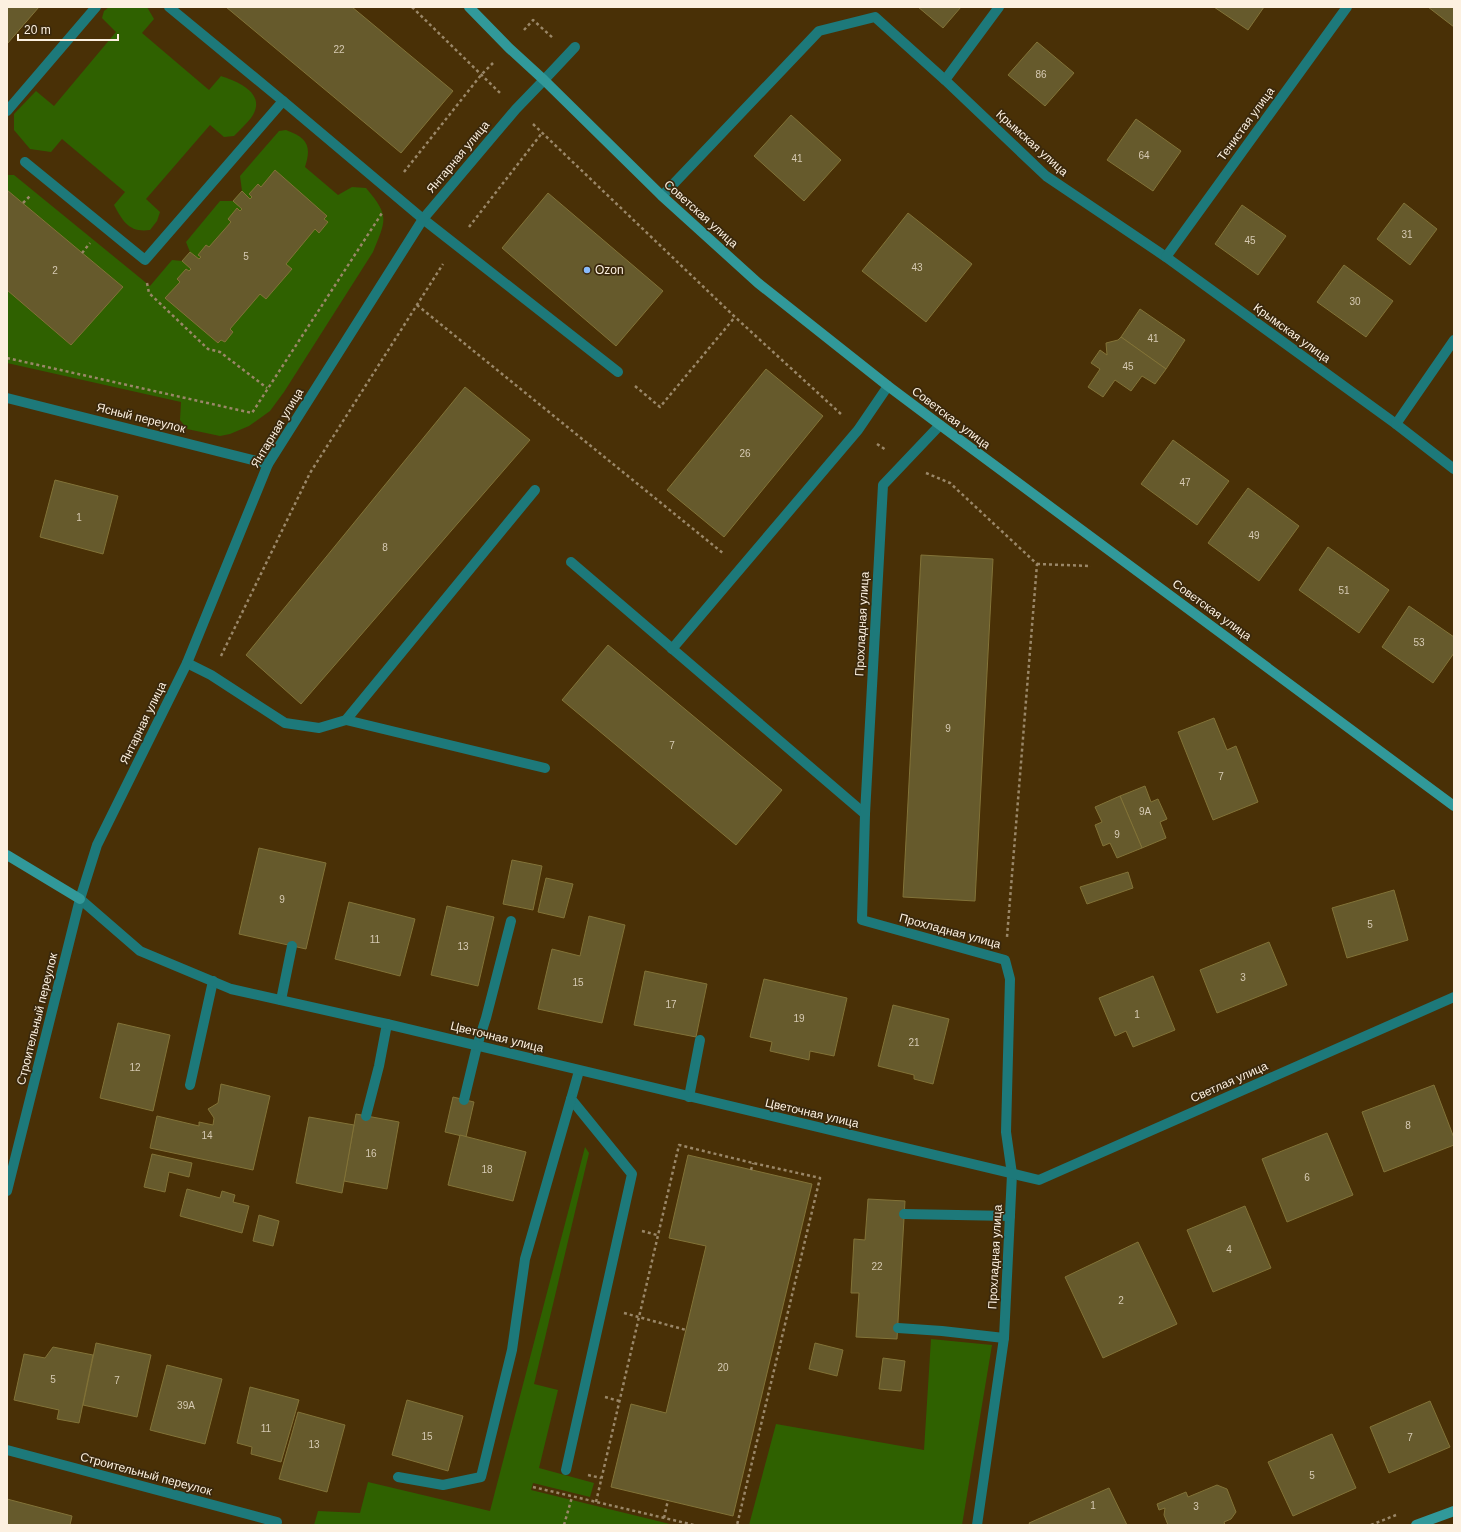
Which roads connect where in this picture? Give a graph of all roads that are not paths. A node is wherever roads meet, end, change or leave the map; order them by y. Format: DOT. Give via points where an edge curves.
graph roads {
  1 [pos="96,7"];
  2 [pos="170,7"];
  3 [pos="469,7"];
  4 [pos="998,7"];
  5 [pos="1347,7"];
  6 [pos="572,50"];
  7 [pos="544,80"];
  8 [pos="945,80"];
  9 [pos="283,101"];
  10 [pos="7,111"];
  11 [pos="25,162"];
  12 [pos="662,196"];
  13 [pos="423,219"];
  14 [pos="1166,257"];
  15 [pos="1454,340"];
  16 [pos="618,372"];
  17 [pos="888,386"];
  18 [pos="7,398"];
  19 [pos="1396,424"];
  20 [pos="940,426"];
  21 [pos="268,464"];
  22 [pos="1454,469"];
  23 [pos="535,490"];
  24 [pos="571,562"];
  25 [pos="672,649"];
  26 [pos="188,663"];
  27 [pos="346,720"];
  28 [pos="545,768"];
  29 [pos="1454,806"];
  30 [pos="865,814"];
  31 [pos="7,855"];
  32 [pos="80,899"];
  33 [pos="512,921"];
  34 [pos="292,946"];
  35 [pos="213,981"];
  36 [pos="1454,997"];
  37 [pos="281,1000"];
  38 [pos="388,1024"];
  39 [pos="700,1040"];
  40 [pos="477,1046"];
  41 [pos="579,1071"];
  42 [pos="190,1085"];
  43 [pos="689,1097"];
  44 [pos="571,1099"];
  45 [pos="464,1100"];
  46 [pos="366,1116"];
  47 [pos="1012,1174"];
  48 [pos="7,1191"];
  49 [pos="904,1214"];
  50 [pos="1010,1216"];
  51 [pos="898,1328"];
  52 [pos="1004,1338"];
  53 [pos="7,1450"];
  54 [pos="566,1470"];
  55 [pos="398,1477"];
  56 [pos="1454,1511"];
  57 [pos="276,1524"];
  58 [pos="977,1525"];
  59 [pos="1416,1525"];
  1 -- 10 [label="street"];
  2 -- 9 [label="street"];
  3 -- 7 [label="street, Советская улица"];
  4 -- 8 [label="street"];
  5 -- 14 [label="street, Тенистая улица"];
  6 -- 7 [label="street, Янтарная улица"];
  7 -- 12 [label="street, Советская улица"];
  7 -- 13 [label="street, Янтарная улица" via="516,109"];
  8 -- 12 [label="street, Крымская улица" via="874,17 819,31"];
  8 -- 14 [label="street, Крымская улица" via="1046,176"];
  9 -- 11 [label="street" via="145,260"];
  9 -- 13 [label="street"];
  12 -- 17 [label="street, Советская улица" via="758,283"];
  13 -- 16 [label="street"];
  13 -- 21 [label="street, Янтарная улица"];
  14 -- 19 [label="street, Крымская улица"];
  15 -- 19 [label="street"];
  17 -- 20 [label="street, Советская улица"];
  17 -- 25 [label="street" via="858,430"];
  18 -- 21 [label="street, Ясный переулок"];
  19 -- 22 [label="street, Крымская улица"];
  20 -- 29 [label="street, Советская улица"];
  20 -- 30 [label="street, Прохладная улица" via="883,485"];
  21 -- 26 [label="street, Янтарная улица"];
  23 -- 27 [label="street"];
  24 -- 25 [label="street"];
  25 -- 30 [label="street"];
  26 -- 27 [label="street" via="212,675 284,723 318,728"];
  26 -- 32 [label="street, Янтарная улица" via="97,845"];
  27 -- 28 [label="street"];
  30 -- 47 [label="street, Прохладная улица" via="862,920 1005,960 1010,979 1006,1132"];
  31 -- 32 [label="street, Цветочная улица"];
  32 -- 35 [label="street, Цветочная улица" via="140,951"];
  32 -- 48 [label="street, Строительный переулок"];
  33 -- 40 [label="street"];
  34 -- 37 [label="street"];
  35 -- 37 [label="street, Цветочная улица" via="231,989"];
  35 -- 42 [label="street"];
  36 -- 47 [label="street, Светлая улица" via="1039,1180"];
  37 -- 38 [label="street, Цветочная улица"];
  38 -- 40 [label="street, Цветочная улица"];
  38 -- 46 [label="street"];
  39 -- 43 [label="street"];
  40 -- 41 [label="street, Цветочная улица"];
  40 -- 45 [label="street"];
  41 -- 43 [label="street, Цветочная улица"];
  41 -- 44 [label="street"];
  43 -- 47 [label="street, Цветочная улица"];
  44 -- 54 [label="street" via="632,1174"];
  44 -- 55 [label="street" via="525,1259 512,1350 481,1477 443,1485"];
  47 -- 50 [label="street, Прохладная улица"];
  49 -- 50 [label="street"];
  50 -- 52 [label="street, Прохладная улица"];
  51 -- 52 [label="street"];
  52 -- 58 [label="street, Прохладная улица"];
  53 -- 57 [label="street, Строительный переулок"];
  56 -- 59 [label="street"];
}
